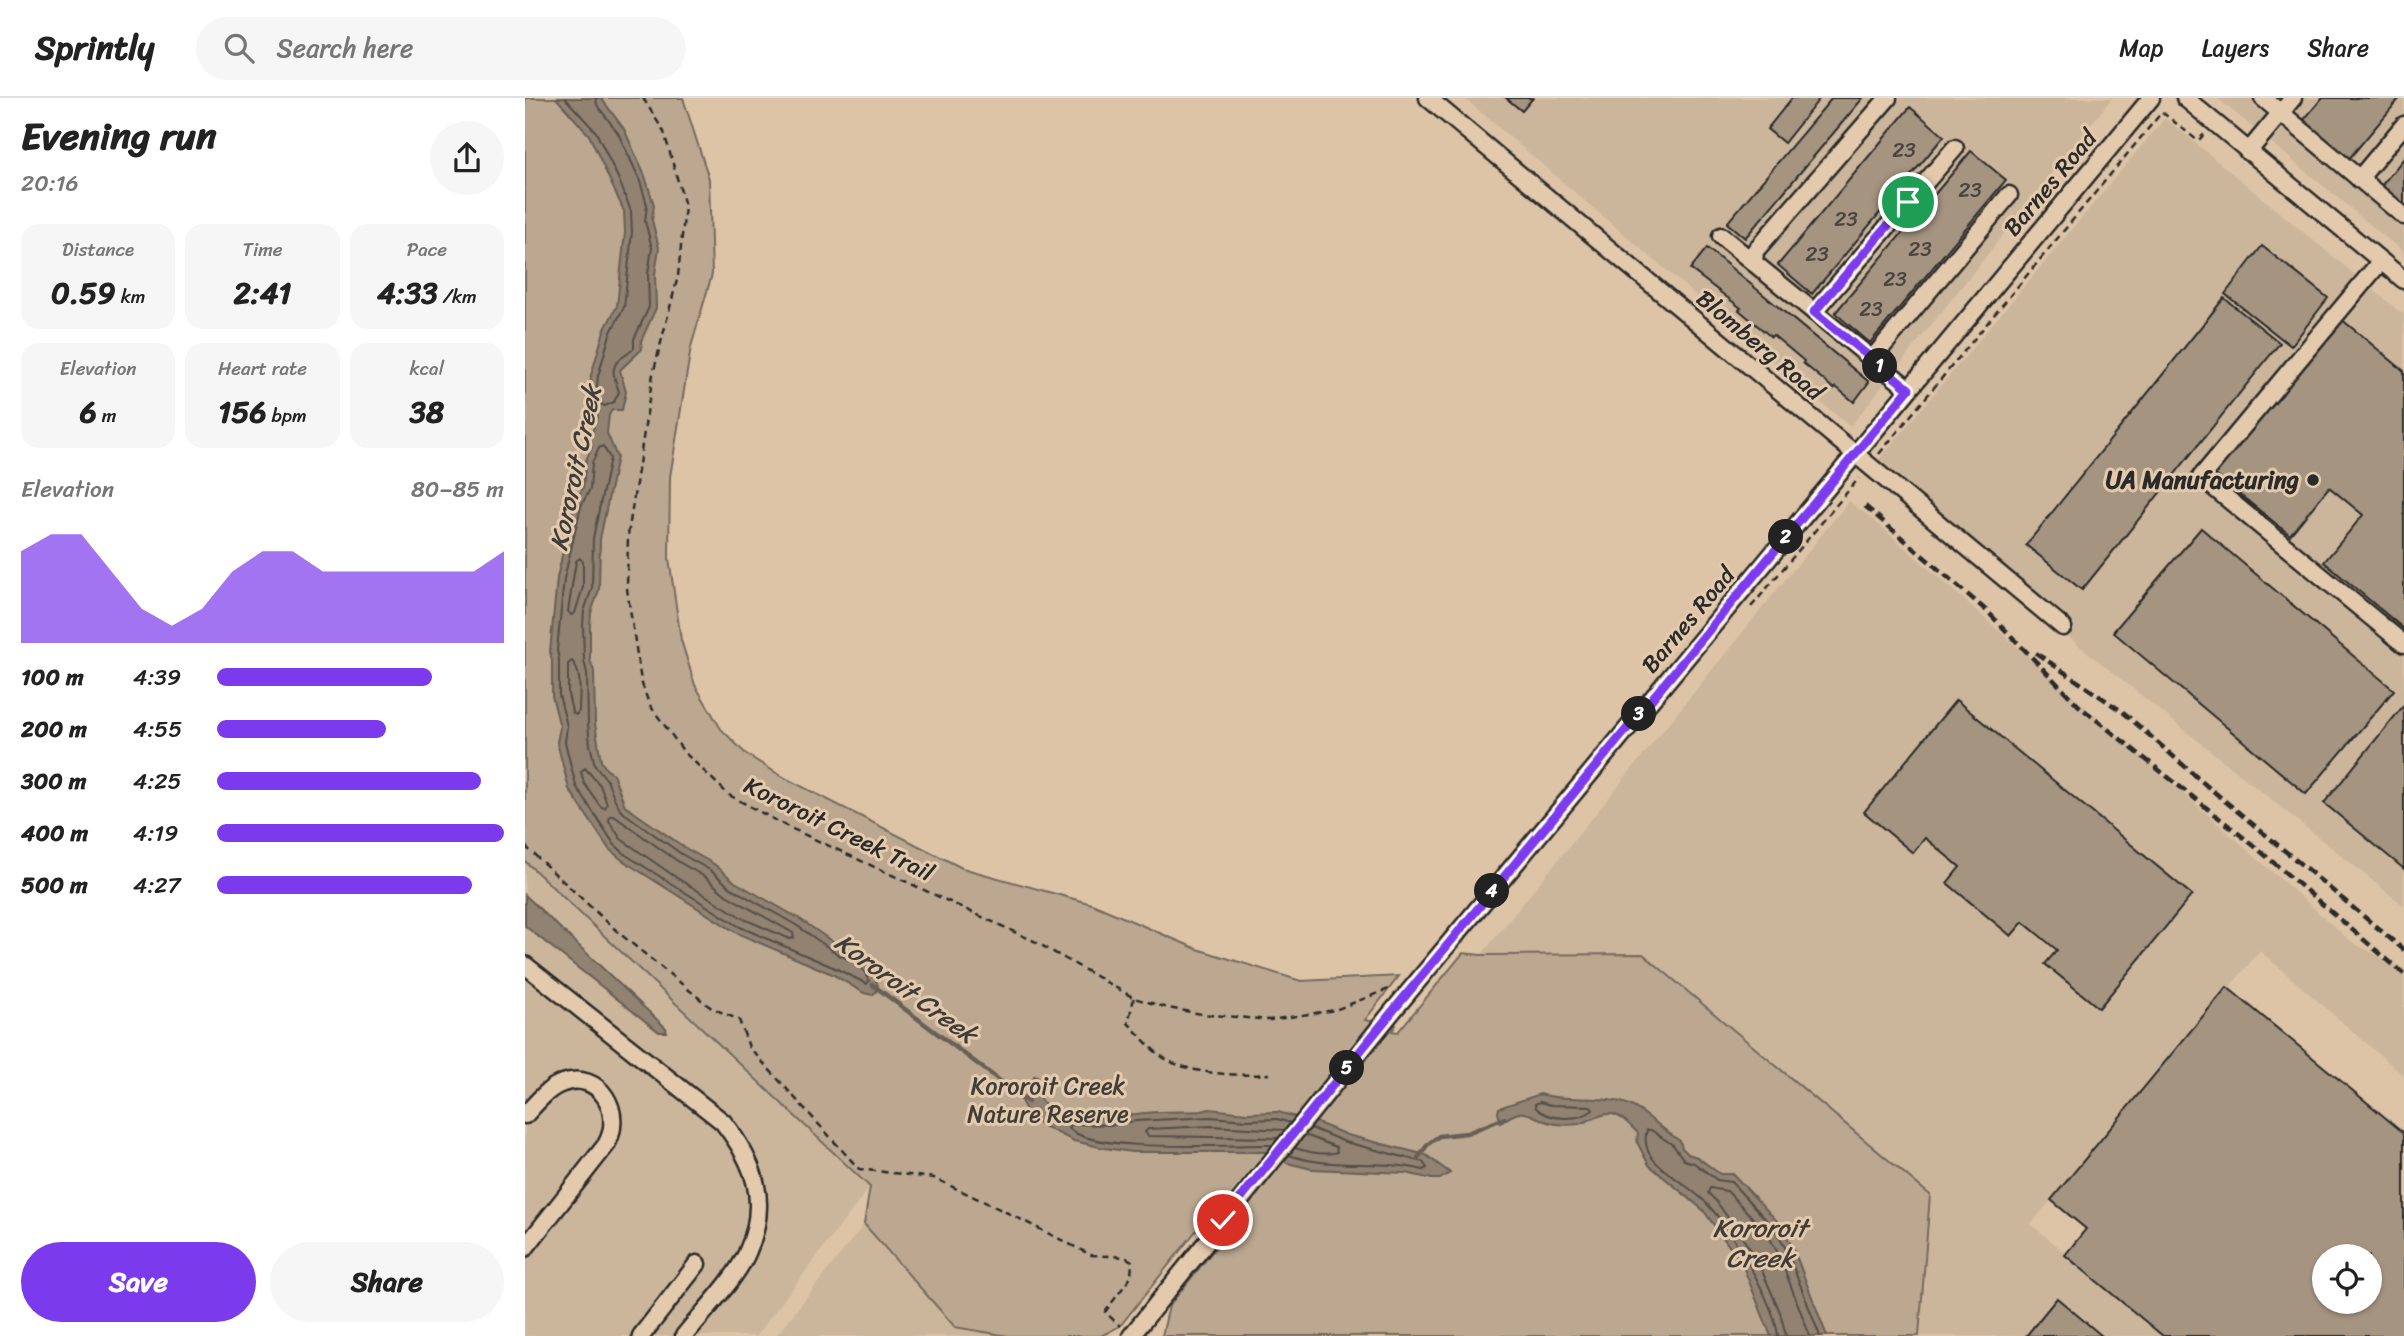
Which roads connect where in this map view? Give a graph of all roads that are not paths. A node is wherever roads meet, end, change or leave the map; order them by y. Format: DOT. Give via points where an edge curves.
graph roads {
  1 [pos="1428,98"];
  2 [pos="1888,98"];
  3 [pos="2151,98"];
  4 [pos="2185,98"];
  5 [pos="2263,98"];
  6 [pos="2293,98"];
  7 [pos="2281,113"];
  8 [pos="2404,125"];
  9 [pos="1955,148"];
  10 [pos="2248,152"];
  11 [pos="2359,179"];
  12 [pos="2009,195"];
  13 [pos="2404,216"];
  14 [pos="1721,236"];
  15 [pos="2381,261"];
  16 [pos="1754,263"];
  17 [pos="2404,280"];
  18 [pos="1814,312"];
  19 [pos="1872,359"];
  20 [pos="1909,389"];
  21 [pos="1856,453"];
  22 [pos="2063,627"];
  23 [pos="2404,644"];
  24 [pos="525,965"];
  25 [pos="525,1115"];
  26 [pos="525,1248"];
  27 [pos="697,1264"];
  28 [pos="641,1336"];
  29 [pos="684,1336"];
  30 [pos="1131,1336"];
  1 -- 21 [label="street, Blomberg Road"];
  2 -- 16 [label="street" via="1755,251"];
  3 -- 20 [label="street, Barnes Road"];
  4 -- 10 [label="street"];
  5 -- 7 [label="street"];
  6 -- 7 [label="street"];
  7 -- 10 [label="street"];
  7 -- 11 [label="street"];
  8 -- 11 [label="street"];
  9 -- 18 [label="street"];
  10 -- 15 [label="street"];
  11 -- 13 [label="street"];
  12 -- 19 [label="street"];
  14 -- 16 [label="street"];
  15 -- 17 [label="street"];
  15 -- 23 [label="street" via="2201,477"];
  16 -- 18 [label="street"];
  18 -- 19 [label="street"];
  19 -- 20 [label="street"];
  20 -- 21 [label="street, Barnes Road"];
  21 -- 22 [label="street, Blomberg Road"];
  21 -- 30 [label="street, Barnes Road"];
  24 -- 29 [label="street" via="723,1122 748,1158 758,1200 746,1254"];
  25 -- 26 [label="street" via="555,1087 580,1082 596,1088 609,1101 614,1127 606,1145"];
  27 -- 28 [label="street"];
}
